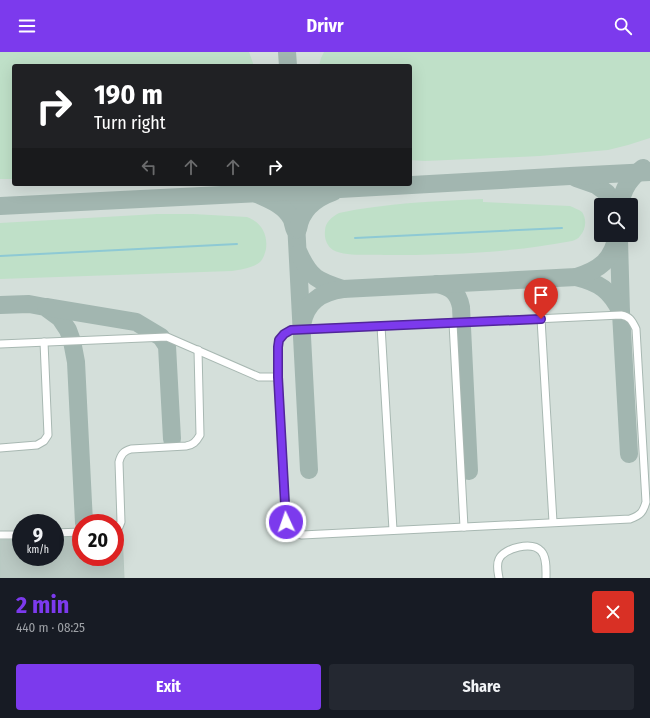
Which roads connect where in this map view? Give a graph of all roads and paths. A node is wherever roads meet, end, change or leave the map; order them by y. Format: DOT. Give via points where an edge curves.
graph roads {
  1 [pos="541,319"];
  2 [pos="453,323"];
  3 [pos="382,326"];
  4 [pos="44,342"];
  5 [pos="0,344"];
  6 [pos="198,350"];
  7 [pos="278,377"];
  8 [pos="0,448"];
  9 [pos="121,514"];
  10 [pos="553,522"];
  11 [pos="464,527"];
  12 [pos="393,530"];
  13 [pos="0,535"];
  14 [pos="12,535"];
  15 [pos="499,578"];
  16 [pos="546,578"];
  1 -- 2 [label="lane"];
  1 -- 10 [label="lane"];
  1 -- 10 [label="lane" via="621,315 632,320 636,329 646,502 643,510 630,519"];
  2 -- 3 [label="lane"];
  2 -- 11 [label="lane"];
  3 -- 7 [label="lane" via="291,330 279,340"];
  3 -- 12 [label="lane"];
  4 -- 5 [label="lane"];
  4 -- 6 [label="lane" via="167,337"];
  4 -- 8 [label="lane" via="48,435 37,445"];
  6 -- 7 [label="lane" via="259,377"];
  6 -- 9 [label="lane" via="200,435 197,442 192,445 125,451 119,462"];
  7 -- 12 [label="lane" via="288,528 302,535"];
  10 -- 11 [label="lane"];
  11 -- 12 [label="lane"];
  13 -- 14 [label="lane"];
  15 -- 16 [label="lane" via="498,560 511,549 520,546 530,546 542,552"];
}
